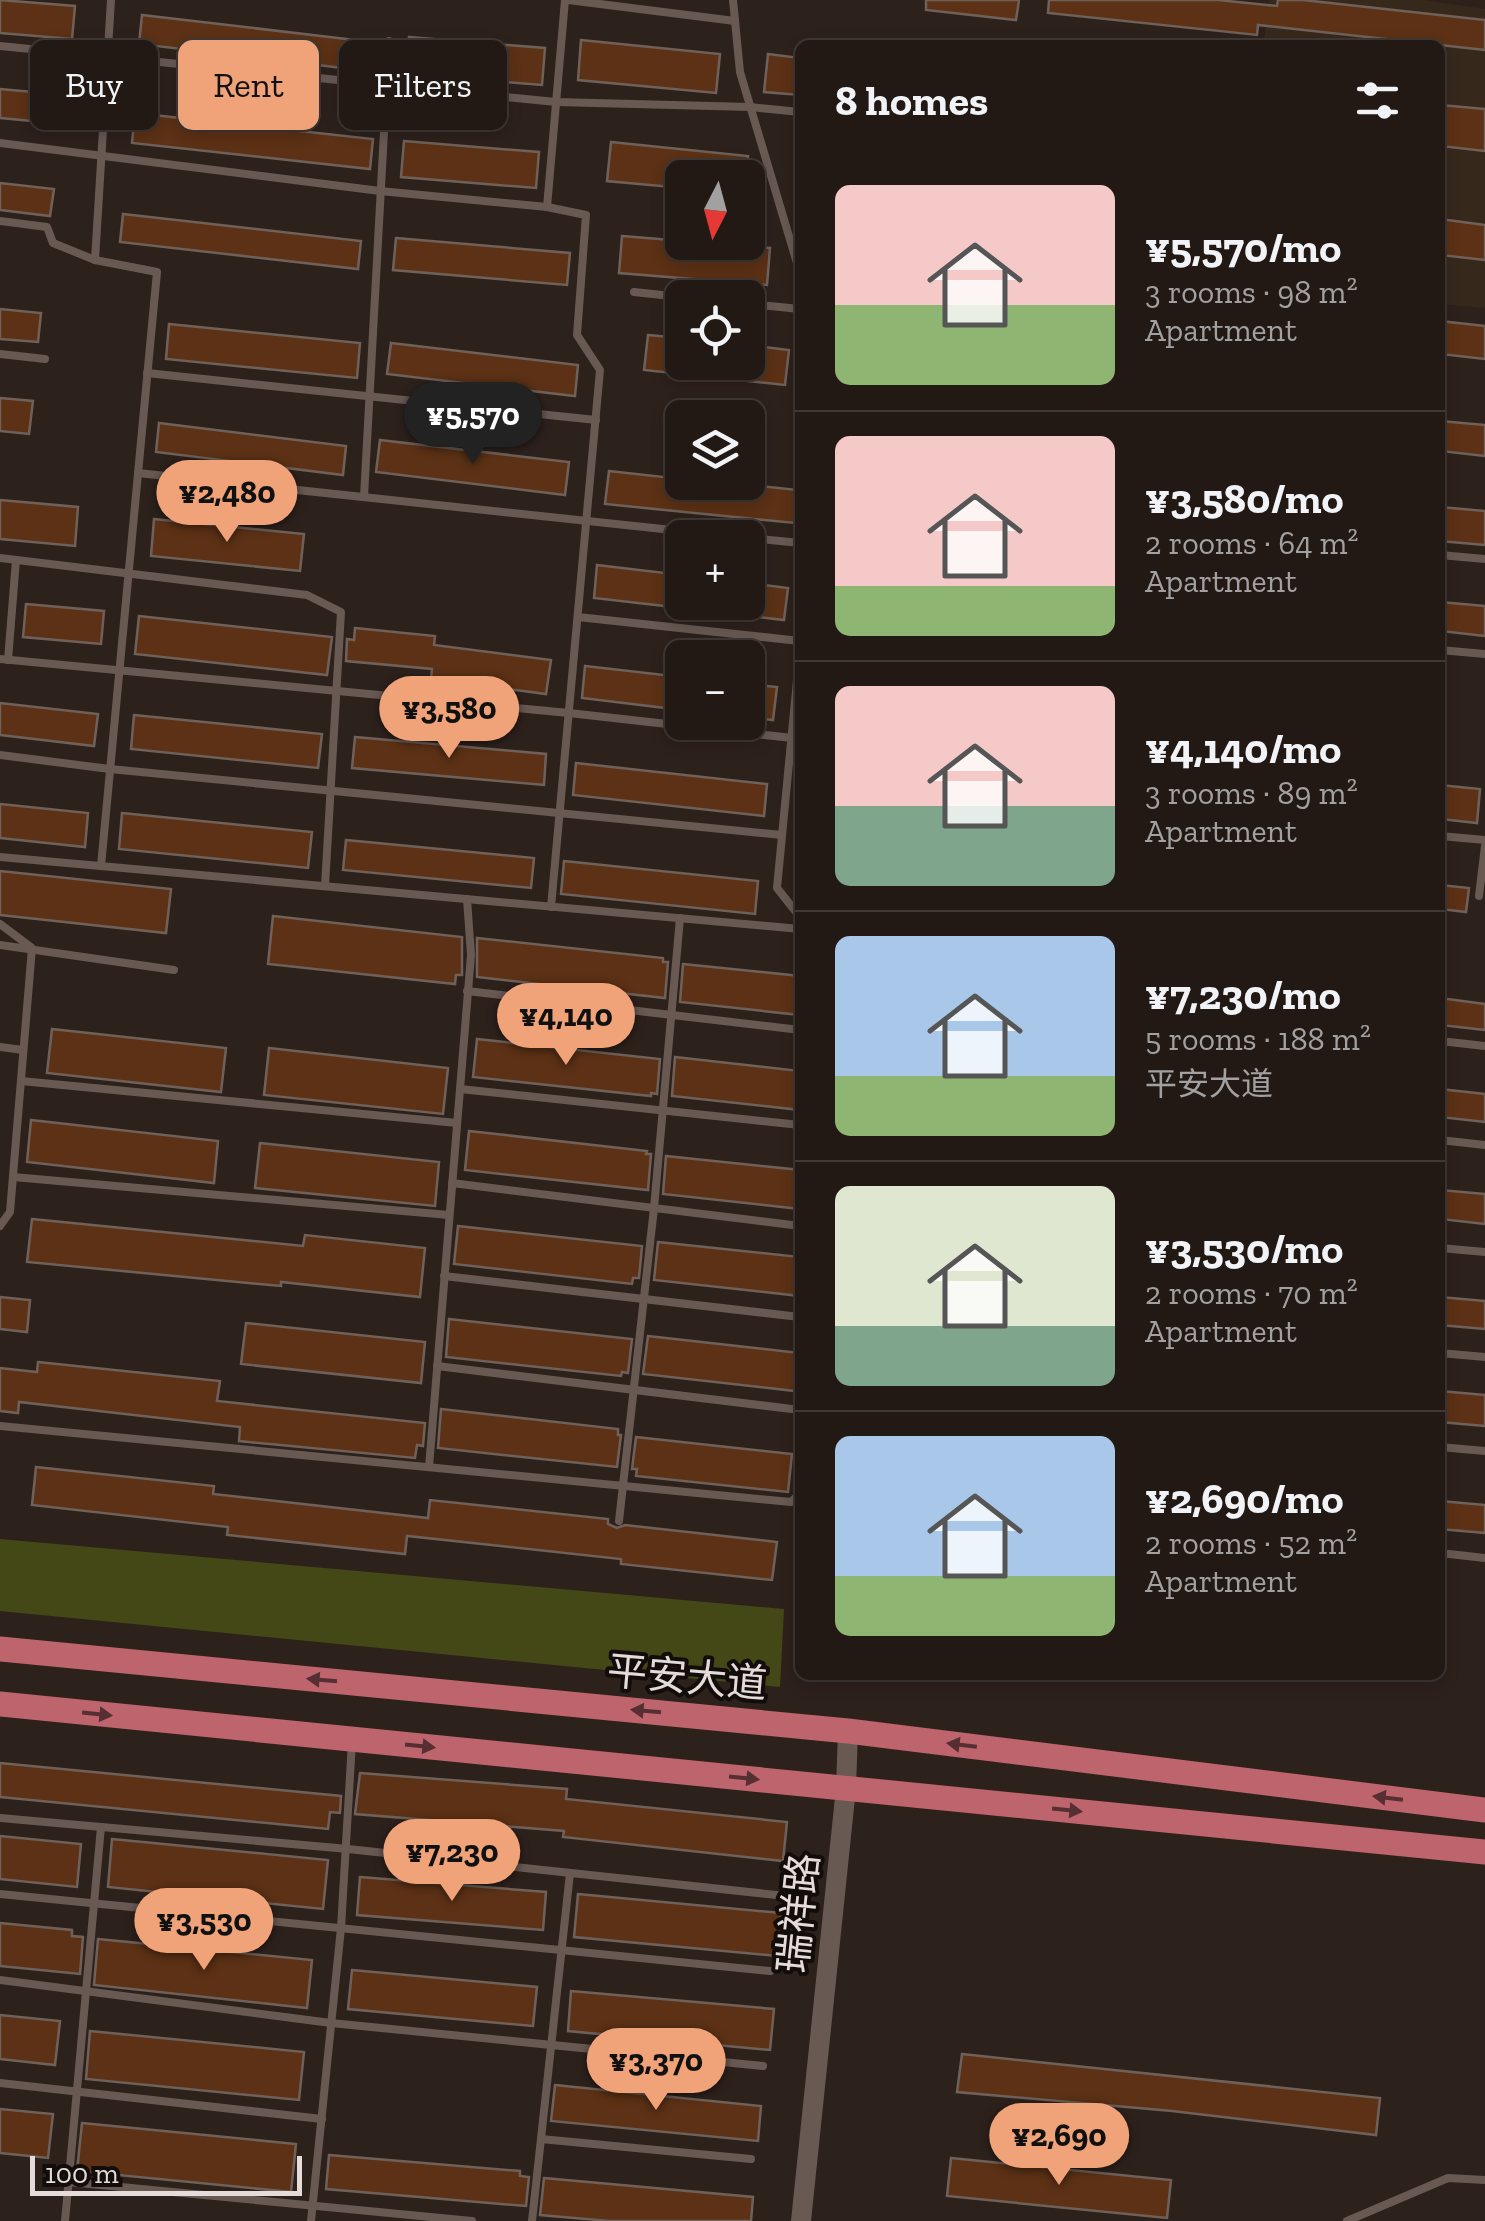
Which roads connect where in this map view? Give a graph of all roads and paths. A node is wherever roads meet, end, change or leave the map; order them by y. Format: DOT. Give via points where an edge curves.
graph roads {
  1 [pos="111,0"];
  2 [pos="566,0"];
  3 [pos="733,0"];
  4 [pos="735,20"];
  5 [pos="109,40"];
  6 [pos="0,46"];
  7 [pos="30,49"];
  8 [pos="158,62"];
  9 [pos="339,80"];
  10 [pos="507,97"];
  11 [pos="556,102"];
  12 [pos="750,107"];
  13 [pos="795,112"];
  14 [pos="104,130"];
  15 [pos="384,130"];
  16 [pos="0,143"];
  17 [pos="102,156"];
  18 [pos="380,191"];
  19 [pos="546,207"];
  20 [pos="0,222"];
  21 [pos="795,256"];
  22 [pos="96,260"];
  23 [pos="634,292"];
  24 [pos="665,295"];
  25 [pos="765,306"];
  26 [pos="795,309"];
  27 [pos="0,354"];
  28 [pos="45,359"];
  29 [pos="147,373"];
  30 [pos="368,396"];
  31 [pos="596,420"];
  32 [pos="138,472"];
  33 [pos="364,497"];
  34 [pos="587,522"];
  35 [pos="665,530"];
  36 [pos="765,540"];
  37 [pos="795,543"];
  38 [pos="1445,555"];
  39 [pos="0,558"];
  40 [pos="1485,559"];
  41 [pos="16,560"];
  42 [pos="128,574"];
  43 [pos="578,618"];
  44 [pos="795,640"];
  45 [pos="1445,650"];
  46 [pos="1485,654"];
  47 [pos="4,660"];
  48 [pos="119,673"];
  49 [pos="337,693"];
  50 [pos="795,711"];
  51 [pos="569,713"];
  52 [pos="792,738"];
  53 [pos="0,755"];
  54 [pos="110,769"];
  55 [pos="788,780"];
  56 [pos="795,780"];
  57 [pos="331,790"];
  58 [pos="560,813"];
  59 [pos="782,834"];
  60 [pos="1445,837"];
  61 [pos="1485,843"];
  62 [pos="0,857"];
  63 [pos="101,866"];
  64 [pos="325,886"];
  65 [pos="1479,896"];
  66 [pos="467,899"];
  67 [pos="551,907"];
  68 [pos="795,911"];
  69 [pos="680,918"];
  70 [pos="0,924"];
  71 [pos="795,930"];
  72 [pos="0,945"];
  73 [pos="32,948"];
  74 [pos="174,970"];
  75 [pos="468,991"];
  76 [pos="671,1015"];
  77 [pos="795,1029"];
  78 [pos="1445,1042"];
  79 [pos="1485,1046"];
  80 [pos="0,1047"];
  81 [pos="24,1050"];
  82 [pos="20,1081"];
  83 [pos="460,1089"];
  84 [pos="663,1110"];
  85 [pos="457,1123"];
  86 [pos="795,1124"];
  87 [pos="1445,1141"];
  88 [pos="1485,1145"];
  89 [pos="13,1177"];
  90 [pos="452,1183"];
  91 [pos="654,1208"];
  92 [pos="449,1215"];
  93 [pos="795,1225"];
  94 [pos="0,1226"];
  95 [pos="1445,1248"];
  96 [pos="1485,1252"];
  97 [pos="444,1276"];
  98 [pos="644,1298"];
  99 [pos="795,1315"];
  100 [pos="1445,1353"];
  101 [pos="1485,1357"];
  102 [pos="437,1366"];
  103 [pos="633,1390"];
  104 [pos="795,1409"];
  105 [pos="0,1426"];
  106 [pos="1445,1447"];
  107 [pos="1485,1451"];
  108 [pos="429,1467"];
  109 [pos="623,1484"];
  110 [pos="795,1499"];
  111 [pos="619,1522"];
  112 [pos="1445,1554"];
  113 [pos="1485,1558"];
  114 [pos="0,1649"];
  115 [pos="0,1704"];
  116 [pos="848,1730"];
  117 [pos="352,1739"];
  118 [pos="846,1788"];
  119 [pos="1485,1810"];
  120 [pos="0,1818"];
  121 [pos="101,1827"];
  122 [pos="348,1849"];
  123 [pos="1485,1852"];
  124 [pos="570,1873"];
  125 [pos="0,1894"];
  126 [pos="786,1896"];
  127 [pos="94,1904"];
  128 [pos="342,1928"];
  129 [pos="562,1950"];
  130 [pos="770,1972"];
  131 [pos="0,1980"];
  132 [pos="86,1994"];
  133 [pos="332,2023"];
  134 [pos="552,2045"];
  135 [pos="763,2066"];
  136 [pos="0,2083"];
  137 [pos="76,2094"];
  138 [pos="322,2119"];
  139 [pos="541,2139"];
  140 [pos="751,2159"];
  141 [pos="1485,2180"];
  142 [pos="68,2182"];
  143 [pos="313,2205"];
  144 [pos="65,2221"];
  145 [pos="311,2221"];
  146 [pos="472,2221"];
  147 [pos="532,2221"];
  148 [pos="801,2221"];
  149 [pos="1347,2221"];
  1 -- 5 [label="lane"];
  2 -- 4 [label="lane"];
  2 -- 11 [label="lane"];
  3 -- 4 [label="lane"];
  4 -- 12 [label="lane"];
  6 -- 7 [label="lane"];
  8 -- 9 [label="lane"];
  10 -- 11 [label="lane"];
  11 -- 12 [label="lane"];
  11 -- 19 [label="lane"];
  12 -- 13 [label="lane"];
  12 -- 21 [label="lane"];
  14 -- 17 [label="lane"];
  15 -- 18 [label="lane"];
  16 -- 17 [label="lane"];
  17 -- 18 [label="lane"];
  17 -- 22 [label="lane"];
  18 -- 19 [label="lane"];
  18 -- 30 [label="lane"];
  19 -- 31 [label="lane" via="586,215 577,336 600,370"];
  20 -- 22 [label="lane" via="48,226 53,243"];
  22 -- 29 [label="lane" via="157,272"];
  23 -- 24 [label="lane"];
  25 -- 26 [label="lane"];
  27 -- 28 [label="lane"];
  29 -- 30 [label="lane"];
  29 -- 32 [label="lane"];
  30 -- 31 [label="lane"];
  30 -- 33 [label="lane"];
  31 -- 34 [label="lane"];
  32 -- 33 [label="lane"];
  32 -- 42 [label="lane"];
  33 -- 34 [label="lane"];
  34 -- 35 [label="lane"];
  34 -- 43 [label="lane"];
  36 -- 37 [label="lane"];
  38 -- 40 [label="lane"];
  39 -- 41 [label="lane"];
  41 -- 42 [label="lane"];
  41 -- 47 [label="lane"];
  42 -- 48 [label="lane"];
  42 -- 49 [label="lane" via="307,595 342,612"];
  43 -- 44 [label="lane"];
  43 -- 51 [label="lane"];
  45 -- 46 [label="lane"];
  47 -- 48 [label="lane"];
  48 -- 49 [label="lane"];
  48 -- 54 [label="lane"];
  49 -- 51 [label="lane"];
  49 -- 57 [label="lane"];
  50 -- 52 [label="lane"];
  51 -- 52 [label="lane"];
  51 -- 58 [label="lane"];
  52 -- 55 [label="lane"];
  53 -- 54 [label="lane"];
  54 -- 57 [label="lane"];
  54 -- 63 [label="lane"];
  55 -- 56 [label="lane"];
  55 -- 59 [label="lane"];
  57 -- 58 [label="lane"];
  57 -- 64 [label="lane"];
  58 -- 59 [label="lane"];
  58 -- 67 [label="lane"];
  59 -- 68 [label="lane" via="777,888"];
  60 -- 61 [label="lane"];
  61 -- 65 [label="lane"];
  62 -- 63 [label="lane"];
  63 -- 64 [label="lane"];
  64 -- 66 [label="lane"];
  66 -- 67 [label="lane"];
  66 -- 75 [label="lane"];
  67 -- 69 [label="lane"];
  69 -- 71 [label="lane"];
  69 -- 76 [label="lane"];
  70 -- 73 [label="lane"];
  72 -- 73 [label="lane"];
  73 -- 74 [label="lane"];
  73 -- 81 [label="lane"];
  75 -- 76 [label="lane"];
  75 -- 83 [label="lane"];
  76 -- 77 [label="lane"];
  76 -- 84 [label="lane"];
  78 -- 79 [label="lane"];
  80 -- 81 [label="lane"];
  81 -- 82 [label="lane"];
  82 -- 85 [label="lane"];
  82 -- 89 [label="lane"];
  83 -- 84 [label="lane"];
  83 -- 85 [label="lane"];
  84 -- 86 [label="lane"];
  84 -- 91 [label="lane"];
  85 -- 90 [label="lane"];
  87 -- 88 [label="lane"];
  89 -- 92 [label="lane"];
  89 -- 94 [label="lane" via="10,1212"];
  90 -- 91 [label="lane"];
  90 -- 92 [label="lane"];
  91 -- 93 [label="lane"];
  91 -- 98 [label="lane"];
  92 -- 97 [label="lane"];
  95 -- 96 [label="lane"];
  97 -- 98 [label="lane"];
  97 -- 102 [label="lane"];
  98 -- 99 [label="lane"];
  98 -- 103 [label="lane"];
  100 -- 101 [label="lane"];
  102 -- 103 [label="lane"];
  102 -- 108 [label="lane"];
  103 -- 104 [label="lane"];
  103 -- 109 [label="lane"];
  105 -- 108 [label="lane"];
  106 -- 107 [label="lane"];
  108 -- 109 [label="lane"];
  109 -- 110 [label="lane"];
  109 -- 111 [label="lane"];
  112 -- 113 [label="lane"];
  116 -- 114 [label="main road, 平安大道, one-way"];
  115 -- 117 [label="main road, one-way"];
  116 -- 118 [label="street, 瑞祥路"];
  119 -- 116 [label="main road, 平安大道, one-way"];
  117 -- 118 [label="main road, one-way"];
  117 -- 122 [label="lane"];
  118 -- 123 [label="main road, one-way"];
  118 -- 148 [label="street, 瑞祥路"];
  120 -- 121 [label="lane"];
  121 -- 122 [label="lane"];
  121 -- 127 [label="lane"];
  122 -- 124 [label="lane"];
  122 -- 128 [label="lane"];
  124 -- 126 [label="lane"];
  124 -- 129 [label="lane"];
  125 -- 127 [label="lane"];
  127 -- 128 [label="lane"];
  127 -- 132 [label="lane"];
  128 -- 129 [label="lane"];
  128 -- 133 [label="lane"];
  129 -- 130 [label="lane"];
  129 -- 134 [label="lane"];
  131 -- 132 [label="lane"];
  132 -- 133 [label="lane"];
  132 -- 137 [label="lane"];
  133 -- 134 [label="lane"];
  133 -- 138 [label="lane"];
  134 -- 135 [label="lane"];
  134 -- 139 [label="lane"];
  136 -- 137 [label="lane"];
  137 -- 138 [label="lane"];
  137 -- 142 [label="lane"];
  138 -- 143 [label="lane"];
  139 -- 140 [label="lane"];
  139 -- 147 [label="lane"];
  141 -- 149 [label="lane" via="1448,2178"];
  142 -- 143 [label="lane"];
  142 -- 144 [label="lane"];
  143 -- 145 [label="lane"];
  143 -- 146 [label="lane"];
}
